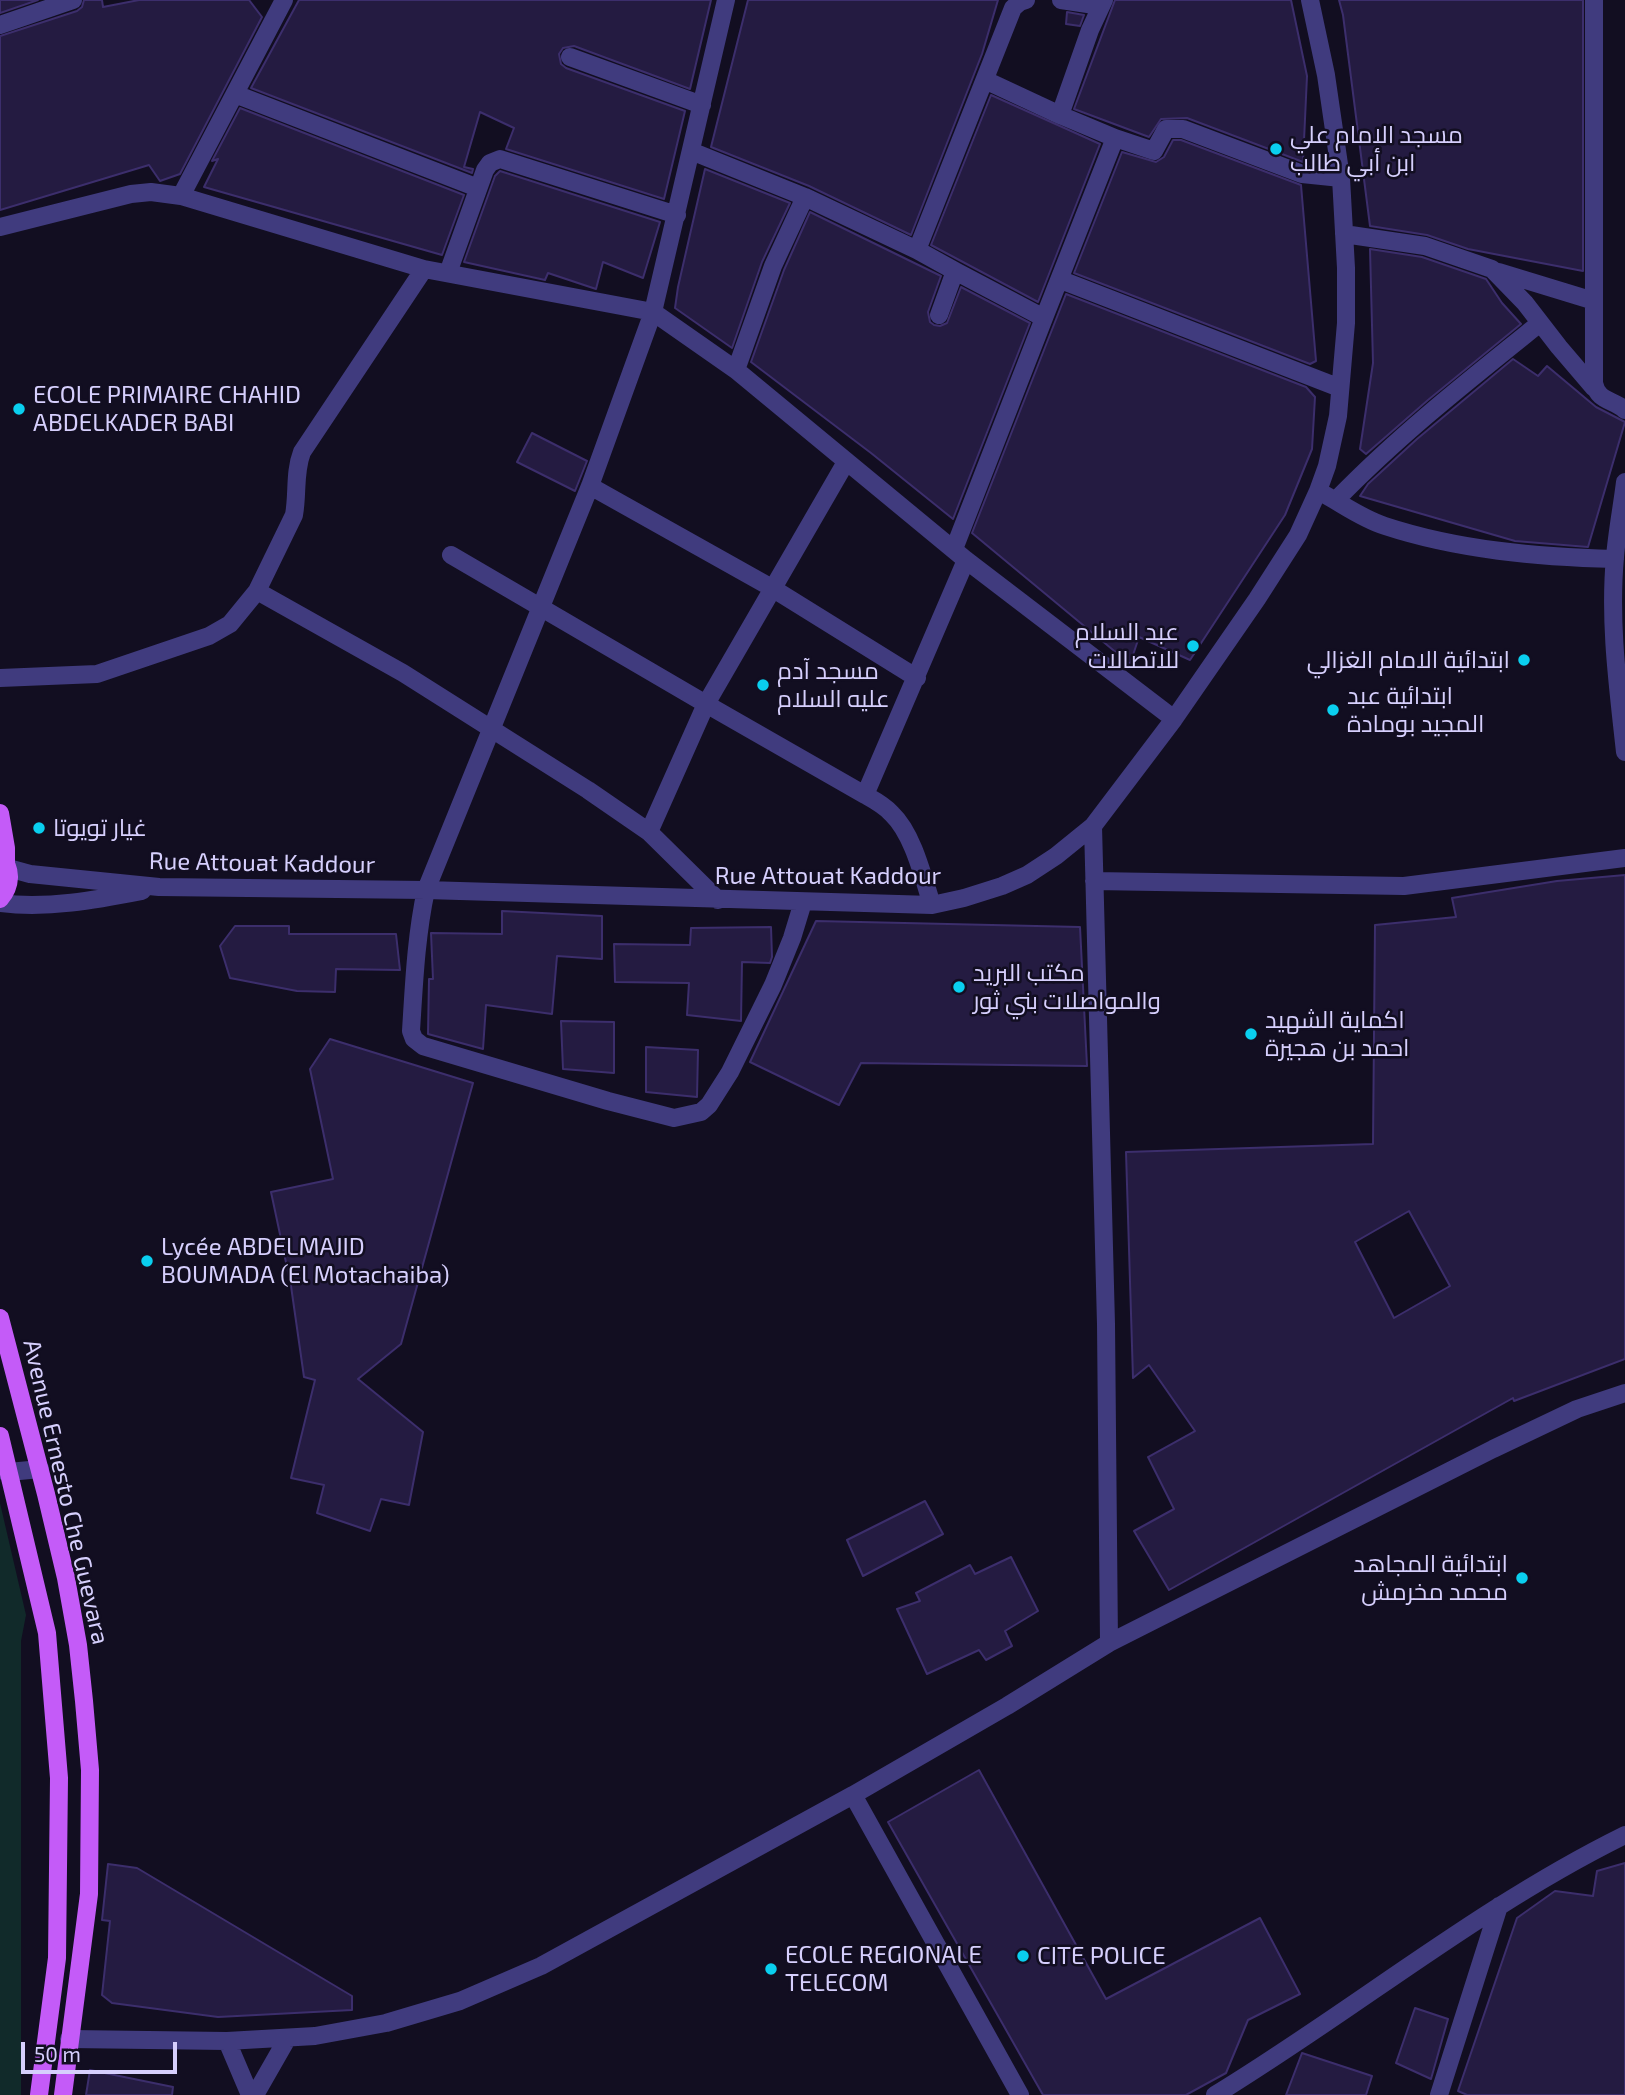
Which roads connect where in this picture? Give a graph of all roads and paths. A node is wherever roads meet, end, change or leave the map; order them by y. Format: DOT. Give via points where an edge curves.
graph roads {
  1 [pos="73,0"];
  2 [pos="284,0"];
  3 [pos="726,0"];
  4 [pos="1026,0"];
  5 [pos="1061,0"];
  6 [pos="1310,0"];
  7 [pos="1594,0"];
  8 [pos="1102,3"];
  9 [pos="0,25"];
  10 [pos="570,57"];
  11 [pos="985,80"];
  12 [pos="235,94"];
  13 [pos="702,105"];
  14 [pos="1060,115"];
  15 [pos="1115,138"];
  16 [pos="691,151"];
  17 [pos="1341,178"];
  18 [pos="478,188"];
  19 [pos="181,196"];
  20 [pos="805,197"];
  21 [pos="677,215"];
  22 [pos="0,227"];
  23 [pos="1344,234"];
  24 [pos="917,250"];
  25 [pos="424,269"];
  26 [pos="1492,270"];
  27 [pos="955,271"];
  28 [pos="448,274"];
  29 [pos="1060,280"];
  30 [pos="1594,301"];
  31 [pos="653,312"];
  32 [pos="939,315"];
  33 [pos="1044,318"];
  34 [pos="1540,323"];
  35 [pos="736,370"];
  36 [pos="1340,388"];
  37 [pos="1594,388"];
  38 [pos="1625,411"];
  39 [pos="846,462"];
  40 [pos="1625,482"];
  41 [pos="590,486"];
  42 [pos="1318,491"];
  43 [pos="1336,500"];
  44 [pos="960,554"];
  45 [pos="451,555"];
  46 [pos="1615,559"];
  47 [pos="772,589"];
  48 [pos="257,591"];
  49 [pos="542,608"];
  50 [pos="1620,620"];
  51 [pos="0,678"];
  52 [pos="917,678"];
  53 [pos="706,704"];
  54 [pos="1174,719"];
  55 [pos="492,729"];
  56 [pos="1625,752"];
  57 [pos="865,795"];
  58 [pos="0,813"];
  59 [pos="1093,826"];
  60 [pos="649,832"];
  61 [pos="1625,858"];
  62 [pos="8,865"];
  63 [pos="1094,881"];
  64 [pos="159,887"];
  65 [pos="426,890"];
  66 [pos="718,900"];
  67 [pos="0,901"];
  68 [pos="803,902"];
  69 [pos="932,905"];
  70 [pos="0,1318"];
  71 [pos="1625,1393"];
  72 [pos="0,1436"];
  73 [pos="40,1469"];
  74 [pos="5,1471"];
  75 [pos="1109,1643"];
  76 [pos="853,1795"];
  77 [pos="1625,1835"];
  78 [pos="1499,1906"];
  79 [pos="69,2039"];
  80 [pos="287,2039"];
  81 [pos="227,2040"];
  82 [pos="1228,2091"];
  83 [pos="39,2095"];
  84 [pos="64,2095"];
  85 [pos="253,2095"];
  86 [pos="1020,2095"];
  87 [pos="1439,2095"];
  1 -- 9 [label="street"];
  2 -- 12 [label="street"];
  3 -- 13 [label="street"];
  4 -- 11 [label="street" via="1013,8"];
  5 -- 8 [label="street"];
  6 -- 17 [label="street, Rue Attouat Kaddour"];
  7 -- 30 [label="street"];
  8 -- 14 [label="street"];
  10 -- 13 [label="street"];
  11 -- 14 [label="street"];
  11 -- 24 [label="street"];
  12 -- 18 [label="street"];
  12 -- 19 [label="street"];
  13 -- 16 [label="street"];
  14 -- 15 [label="street"];
  15 -- 17 [label="street" via="1154,152 1166,129 1183,129 1302,174"];
  15 -- 29 [label="street"];
  16 -- 20 [label="street"];
  16 -- 21 [label="street"];
  17 -- 23 [label="street, Rue Attouat Kaddour"];
  18 -- 21 [label="street" via="490,163 500,159"];
  18 -- 28 [label="street"];
  19 -- 22 [label="street" via="131,194"];
  19 -- 25 [label="street"];
  20 -- 24 [label="street"];
  20 -- 35 [label="street" via="773,266"];
  21 -- 31 [label="street"];
  23 -- 26 [label="street" via="1425,246"];
  23 -- 36 [label="street, Rue Attouat Kaddour" via="1346,323"];
  24 -- 27 [label="street"];
  25 -- 28 [label="street"];
  25 -- 48 [label="street" via="302,452 295,478 294,515"];
  26 -- 30 [label="street"];
  26 -- 34 [label="street"];
  27 -- 32 [label="street"];
  27 -- 33 [label="street"];
  28 -- 31 [label="street"];
  29 -- 33 [label="street"];
  29 -- 36 [label="street"];
  30 -- 37 [label="street"];
  31 -- 35 [label="street"];
  31 -- 41 [label="street"];
  33 -- 44 [label="street"];
  34 -- 37 [label="street"];
  34 -- 43 [label="street" via="1420,419"];
  35 -- 39 [label="street"];
  36 -- 42 [label="street, Rue Attouat Kaddour" via="1338,416"];
  37 -- 38 [label="street"];
  39 -- 44 [label="street"];
  39 -- 47 [label="street"];
  40 -- 46 [label="street"];
  41 -- 47 [label="street"];
  41 -- 49 [label="street"];
  42 -- 43 [label="street"];
  42 -- 54 [label="street, Rue Attouat Kaddour" via="1298,535"];
  43 -- 46 [label="street" via="1384,526 1443,541 1484,549"];
  44 -- 52 [label="street"];
  44 -- 54 [label="street"];
  45 -- 49 [label="street"];
  46 -- 50 [label="street"];
  47 -- 52 [label="street"];
  47 -- 53 [label="street"];
  48 -- 51 [label="street" via="230,624 209,636 114,669 97,674"];
  48 -- 55 [label="street"];
  49 -- 53 [label="street"];
  49 -- 55 [label="street"];
  50 -- 56 [label="street" via="1615,656"];
  52 -- 57 [label="street"];
  53 -- 57 [label="street"];
  53 -- 60 [label="street"];
  54 -- 59 [label="street, Rue Attouat Kaddour"];
  55 -- 60 [label="street"];
  55 -- 65 [label="street"];
  57 -- 69 [label="street" via="883,805 902,826"];
  58 -- 62 [label="main road"];
  59 -- 63 [label="street"];
  59 -- 69 [label="street, Rue Attouat Kaddour" via="1027,875"];
  60 -- 66 [label="street"];
  61 -- 63 [label="street" via="1404,886"];
  62 -- 64 [label="street, Rue Attouat Kaddour"];
  62 -- 67 [label="main road" via="8,888"];
  63 -- 75 [label="street"];
  64 -- 65 [label="street, Rue Attouat Kaddour"];
  64 -- 67 [label="street" via="68,902 27,905"];
  65 -- 66 [label="street, Rue Attouat Kaddour"];
  65 -- 68 [label="street" via="415,979 414,1039 436,1050 674,1118 701,1112 730,1072 773,985"];
  66 -- 68 [label="street, Rue Attouat Kaddour"];
  68 -- 69 [label="street, Rue Attouat Kaddour"];
  70 -- 73 [label="main road, Avenue Ernesto Che Guevara"];
  71 -- 75 [label="street" via="1577,1409 1493,1449"];
  72 -- 74 [label="main road, Avenue Ernesto Che Guevara"];
  73 -- 74 [label="street"];
  73 -- 79 [label="main road, Avenue Ernesto Che Guevara" via="78,1645 90,1770 89,1894"];
  74 -- 83 [label="main road, Avenue Ernesto Che Guevara" via="47,1633 60,1777 57,1958"];
  75 -- 76 [label="street"];
  76 -- 80 [label="street" via="541,1966 460,2001 386,2023"];
  76 -- 86 [label="street"];
  77 -- 78 [label="street"];
  78 -- 82 [label="street"];
  78 -- 87 [label="street"];
  79 -- 81 [label="street"];
  79 -- 84 [label="main road, Avenue Ernesto Che Guevara"];
  80 -- 81 [label="street"];
  80 -- 85 [label="street"];
  81 -- 85 [label="street"];
}
